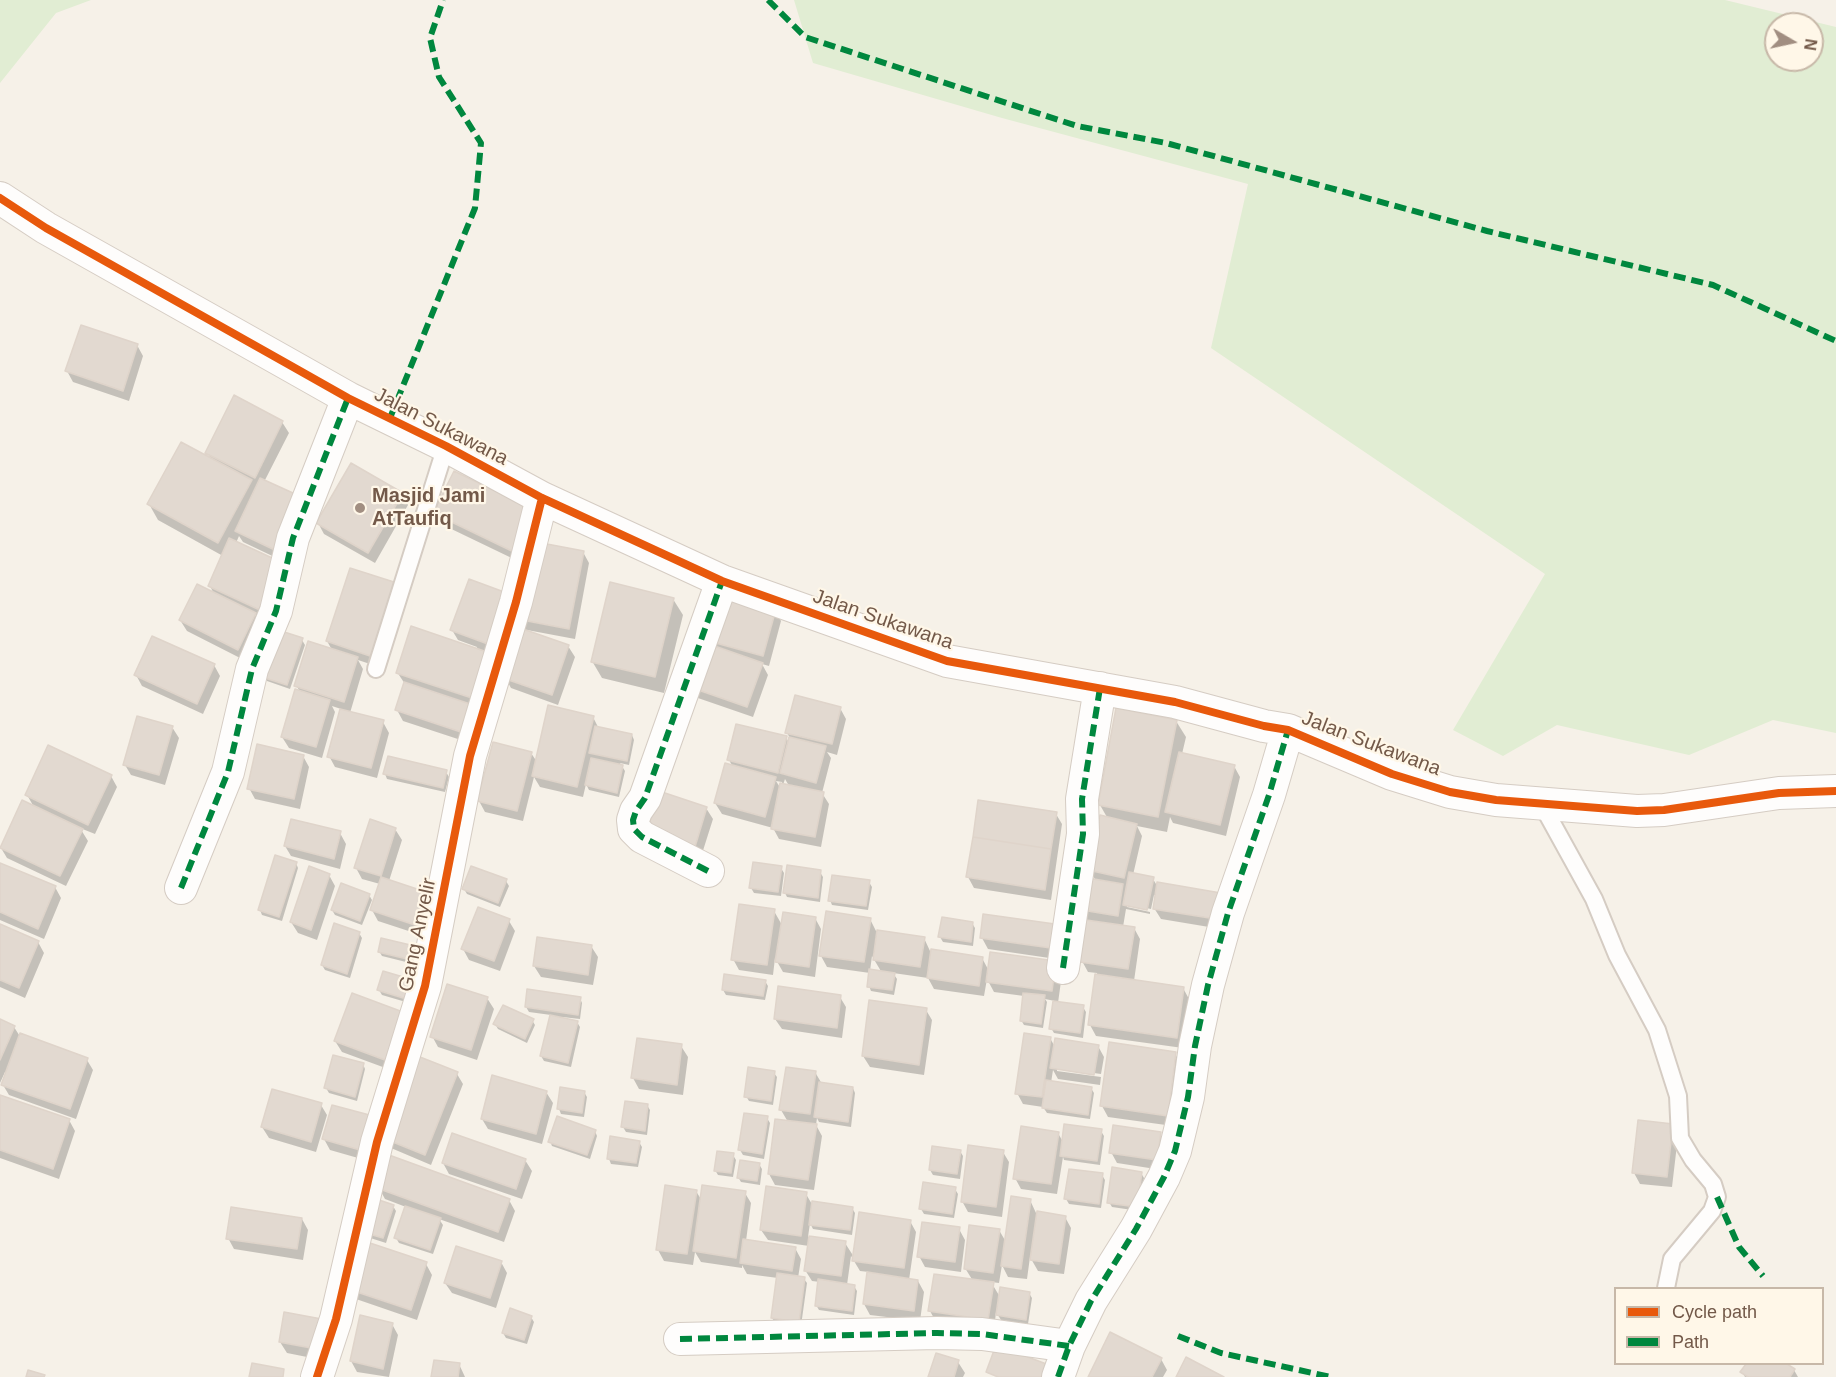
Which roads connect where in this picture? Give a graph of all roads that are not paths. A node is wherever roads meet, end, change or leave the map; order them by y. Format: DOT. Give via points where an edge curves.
graph roads {
  1 [pos="0,198"];
  2 [pos="348,398"];
  3 [pos="446,446"];
  4 [pos="542,498"];
  5 [pos="722,581"];
  6 [pos="376,669"];
  7 [pos="1100,688"];
  8 [pos="1288,730"];
  9 [pos="1836,791"];
  10 [pos="1541,803"];
  11 [pos="708,871"];
  12 [pos="181,888"];
  13 [pos="1063,968"];
  14 [pos="1666,1287"];
  15 [pos="680,1339"];
  16 [pos="1069,1346"];
  17 [pos="317,1377"];
  18 [pos="1058,1377"];
  1 -- 2 [label="street, Jalan Sukawana" via="46,228"];
  2 -- 3 [label="street, Jalan Sukawana"];
  2 -- 12 [label="street" via="293,538 276,611 252,669 228,772"];
  3 -- 4 [label="street, Jalan Sukawana"];
  3 -- 6 [label="lane"];
  4 -- 5 [label="street, Jalan Sukawana"];
  4 -- 17 [label="street, Gang Anyelir" via="471,756 425,986 377,1142 336,1319"];
  5 -- 7 [label="street, Jalan Sukawana" via="947,661"];
  5 -- 11 [label="street" via="645,798 633,820 634,829 642,837"];
  7 -- 8 [label="street, Jalan Sukawana"];
  7 -- 13 [label="street" via="1082,799 1083,834"];
  8 -- 10 [label="street, Jalan Sukawana" via="1392,774 1450,792"];
  8 -- 16 [label="street" via="1208,985 1174,1151 1164,1177"];
  9 -- 10 [label="street, Jalan Sukawana" via="1779,793 1664,810 1604,810"];
  10 -- 14 [label="lane" via="1594,899 1617,955 1657,1030 1677,1096 1680,1138 1713,1184 1717,1197 1712,1211 1672,1259"];
  15 -- 16 [label="street" via="938,1333 982,1334"];
  16 -- 18 [label="street"];
}
